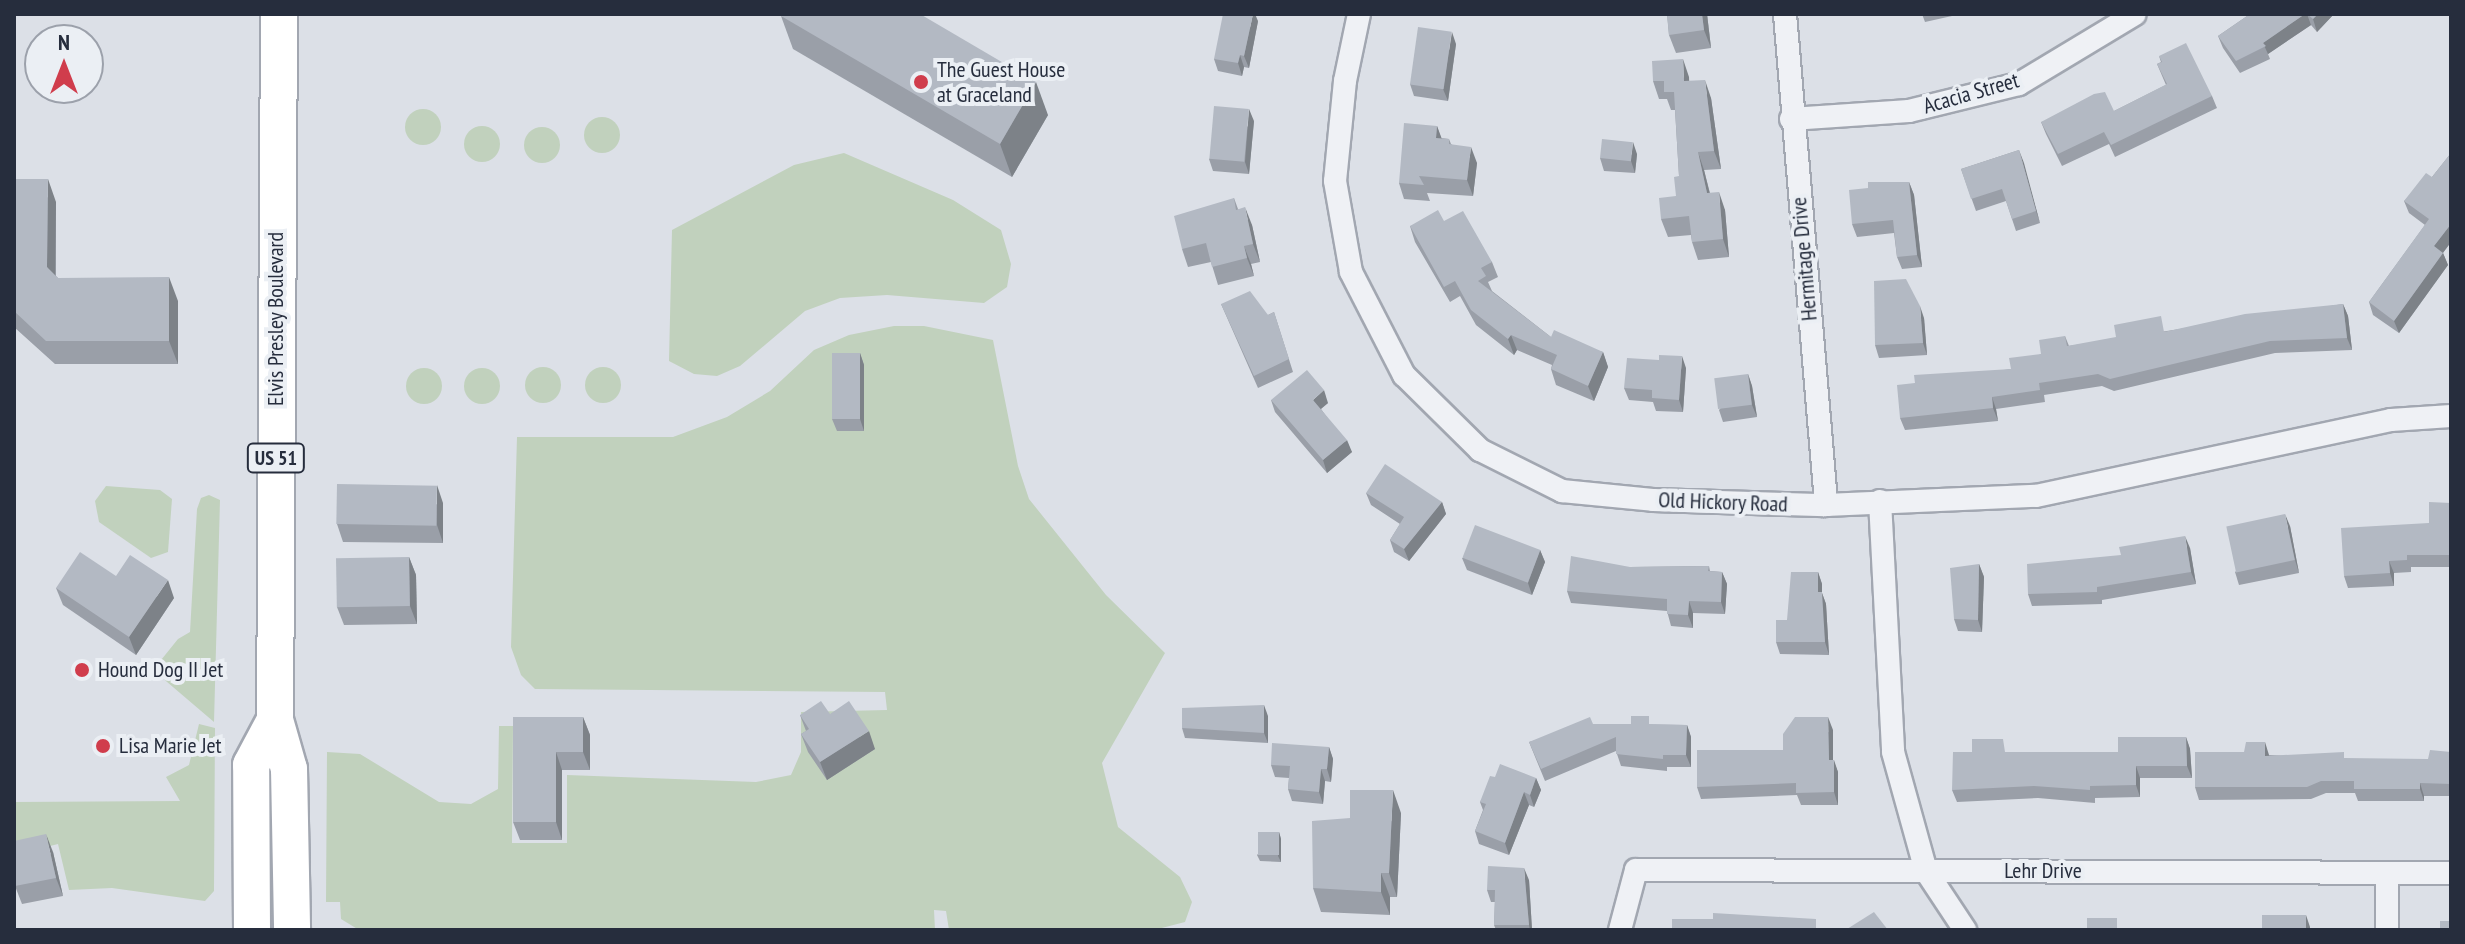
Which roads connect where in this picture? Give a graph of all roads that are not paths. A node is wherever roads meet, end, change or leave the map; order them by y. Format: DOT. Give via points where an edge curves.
graph roads {
  1 [pos="279,14"];
  2 [pos="1359,14"];
  3 [pos="1785,14"];
  4 [pos="2135,14"];
  5 [pos="1791,119"];
  6 [pos="2451,416"];
  7 [pos="1880,501"];
  8 [pos="1826,505"];
  9 [pos="275,720"];
  10 [pos="1926,871"];
  11 [pos="2387,873"];
  12 [pos="2451,873"];
  13 [pos="252,930"];
  14 [pos="292,930"];
  15 [pos="1620,930"];
  16 [pos="1965,930"];
  17 [pos="2387,930"];
  1 -- 9 [label="main road, Elvis Presley Boulevard / US 51"];
  2 -- 8 [label="street, Old Hickory Road" via="1345,81 1335,181 1351,272 1404,375 1480,450 1562,491 1653,500"];
  3 -- 5 [label="street, Hermitage Drive"];
  4 -- 5 [label="street, Acacia Street" via="2019,84 1909,111"];
  5 -- 8 [label="street, Hermitage Drive"];
  6 -- 7 [label="street, Old Hickory Road" via="2391,420 2036,496"];
  7 -- 8 [label="street, Old Hickory Road"];
  7 -- 10 [label="street" via="1893,752"];
  9 -- 13 [label="main road, Elvis Presley Boulevard / US 51" via="251,765"];
  9 -- 14 [label="main road, Elvis Presley Boulevard / US 51" via="289,769"];
  10 -- 11 [label="street, Lehr Drive"];
  10 -- 15 [label="street, Lehr Drive" via="1636,870"];
  10 -- 16 [label="street"];
  11 -- 12 [label="street, Lehr Drive"];
  11 -- 17 [label="street"];
}
